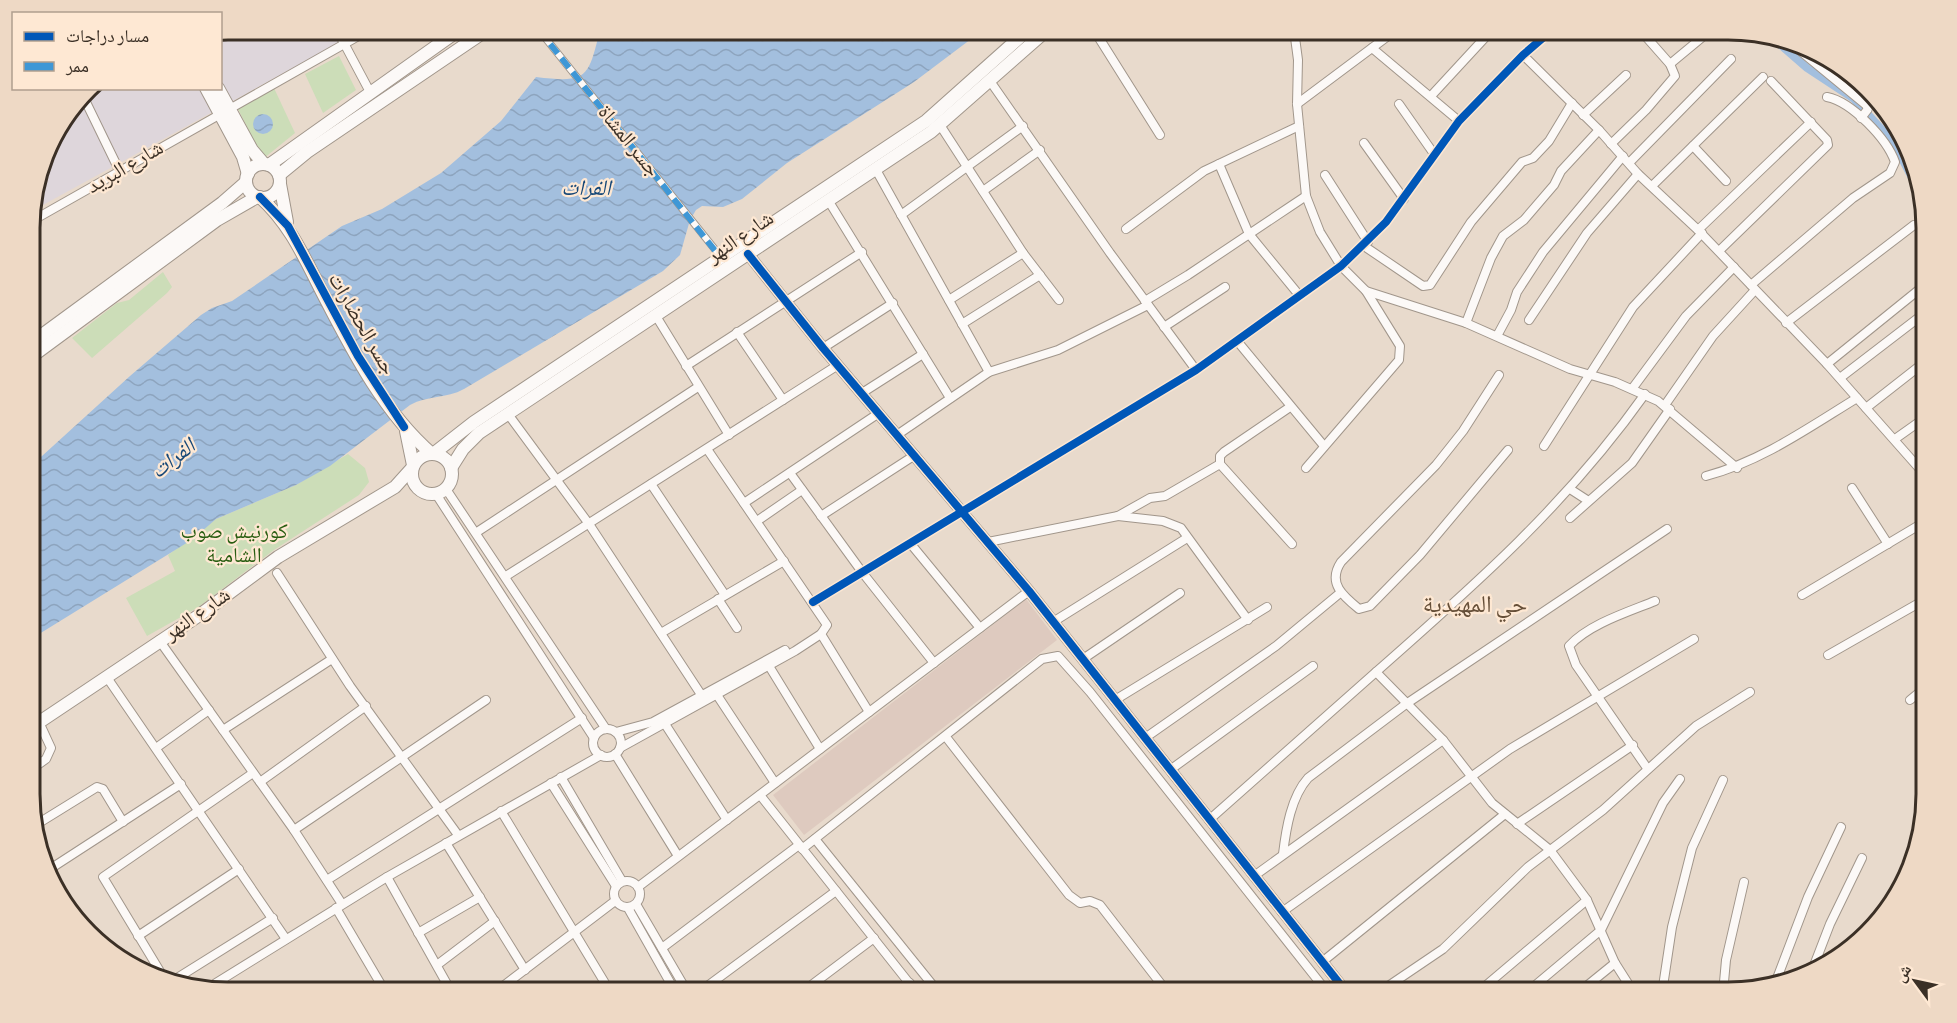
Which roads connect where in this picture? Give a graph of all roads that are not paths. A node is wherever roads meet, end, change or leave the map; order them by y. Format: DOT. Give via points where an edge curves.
graph roads {
  1 [pos="342,41"];
  2 [pos="349,41"];
  3 [pos="442,41"];
  4 [pos="471,41"];
  5 [pos="547,41"];
  6 [pos="1016,41"];
  7 [pos="1035,41"];
  8 [pos="1101,41"];
  9 [pos="1295,41"];
  10 [pos="1381,41"];
  11 [pos="1482,41"];
  12 [pos="1539,41"];
  13 [pos="1650,41"];
  14 [pos="1698,41"];
  15 [pos="344,44"];
  16 [pos="1372,48"];
  17 [pos="1523,55"];
  18 [pos="450,56"];
  19 [pos="1731,59"];
  20 [pos="1810,60"];
  21 [pos="1670,64"];
  22 [pos="1626,75"];
  23 [pos="1844,80"];
  24 [pos="990,81"];
  25 [pos="1839,84"];
  26 [pos="208,90"];
  27 [pos="219,90"];
  28 [pos="370,92"];
  29 [pos="1431,96"];
  30 [pos="1827,97"];
  31 [pos="1572,103"];
  32 [pos="1297,104"];
  33 [pos="1399,104"];
  34 [pos="87,105"];
  35 [pos="224,111"];
  36 [pos="1583,115"];
  37 [pos="1861,118"];
  38 [pos="1459,121"];
  39 [pos="1811,122"];
  40 [pos="940,125"];
  41 [pos="1023,126"];
  42 [pos="1299,126"];
  43 [pos="1599,130"];
  44 [pos="1160,135"];
  45 [pos="903,143"];
  46 [pos="1364,143"];
  47 [pos="1611,144"];
  48 [pos="1693,146"];
  49 [pos="1040,150"];
  50 [pos="1434,154"];
  51 [pos="1626,160"];
  52 [pos="1219,164"];
  53 [pos="267,165"];
  54 [pos="967,167"];
  55 [pos="875,168"];
  56 [pos="119,170"];
  57 [pos="1638,174"];
  58 [pos="1325,175"];
  59 [pos="247,178"];
  60 [pos="279,180"];
  61 [pos="1726,181"];
  62 [pos="1652,186"];
  63 [pos="983,191"];
  64 [pos="1306,196"];
  65 [pos="259,197"];
  66 [pos="1404,199"];
  67 [pos="828,200"];
  68 [pos="901,214"];
  69 [pos="41,217"];
  70 [pos="1914,225"];
  71 [pos="1126,228"];
  72 [pos="291,231"];
  73 [pos="1700,231"];
  74 [pos="1249,234"];
  75 [pos="1366,244"];
  76 [pos="1719,251"];
  77 [pos="862,252"];
  78 [pos="718,253"];
  79 [pos="1023,253"];
  80 [pos="747,254"];
  81 [pos="1341,266"];
  82 [pos="1734,267"];
  83 [pos="1040,275"];
  84 [pos="119,284"];
  85 [pos="1225,287"];
  86 [pos="1753,288"];
  87 [pos="1366,291"];
  88 [pos="1916,292"];
  89 [pos="1299,295"];
  90 [pos="949,300"];
  91 [pos="1059,300"];
  92 [pos="784,301"];
  93 [pos="893,303"];
  94 [pos="1147,303"];
  95 [pos="656,316"];
  96 [pos="1529,320"];
  97 [pos="1916,320"];
  98 [pos="1466,323"];
  99 [pos="1786,323"];
  100 [pos="962,324"];
  101 [pos="1164,327"];
  102 [pos="737,332"];
  103 [pos="41,336"];
  104 [pos="1497,336"];
  105 [pos="609,340"];
  106 [pos="1238,342"];
  107 [pos="823,348"];
  108 [pos="41,349"];
  109 [pos="923,354"];
  110 [pos="1827,364"];
  111 [pos="838,365"];
  112 [pos="686,366"];
  113 [pos="1916,369"];
  114 [pos="1196,370"];
  115 [pos="989,372"];
  116 [pos="1499,375"];
  117 [pos="1589,375"];
  118 [pos="1840,378"];
  119 [pos="698,387"];
  120 [pos="1632,389"];
  121 [pos="862,393"];
  122 [pos="1645,394"];
  123 [pos="950,398"];
  124 [pos="1857,398"];
  125 [pos="783,400"];
  126 [pos="1290,407"];
  127 [pos="1667,407"];
  128 [pos="1866,408"];
  129 [pos="879,413"];
  130 [pos="508,414"];
  131 [pos="1916,424"];
  132 [pos="404,427"];
  133 [pos="729,435"];
  134 [pos="897,435"];
  135 [pos="1895,439"];
  136 [pos="1324,446"];
  137 [pos="1544,446"];
  138 [pos="707,449"];
  139 [pos="1508,450"];
  140 [pos="432,454"];
  141 [pos="915,455"];
  142 [pos="1220,464"];
  143 [pos="1916,464"];
  144 [pos="413,466"];
  145 [pos="452,468"];
  146 [pos="1306,468"];
  147 [pos="1737,468"];
  148 [pos="790,473"];
  149 [pos="1706,476"];
  150 [pos="556,480"];
  151 [pos="651,484"];
  152 [pos="395,487"];
  153 [pos="1852,488"];
  154 [pos="1570,489"];
  155 [pos="802,490"];
  156 [pos="420,491"];
  157 [pos="441,492"];
  158 [pos="1587,500"];
  159 [pos="744,503"];
  160 [pos="963,511"];
  161 [pos="821,516"];
  162 [pos="1118,516"];
  163 [pos="1570,518"];
  164 [pos="757,521"];
  165 [pos="589,524"];
  166 [pos="1916,527"];
  167 [pos="1667,529"];
  168 [pos="477,532"];
  169 [pos="1187,538"];
  170 [pos="988,542"];
  171 [pos="910,543"];
  172 [pos="1292,544"];
  173 [pos="1888,544"];
  174 [pos="784,561"];
  175 [pos="862,572"];
  176 [pos="277,573"];
  177 [pos="506,576"];
  178 [pos="1029,591"];
  179 [pos="1180,593"];
  180 [pos="1340,593"];
  181 [pos="1802,595"];
  182 [pos="722,597"];
  183 [pos="1655,601"];
  184 [pos="813,602"];
  185 [pos="1916,605"];
  186 [pos="1267,607"];
  187 [pos="1248,620"];
  188 [pos="1053,622"];
  189 [pos="737,628"];
  190 [pos="980,628"];
  191 [pos="661,633"];
  192 [pos="821,634"];
  193 [pos="1694,639"];
  194 [pos="159,640"];
  195 [pos="805,642"];
  196 [pos="1828,656"];
  197 [pos="332,659"];
  198 [pos="1083,659"];
  199 [pos="933,663"];
  200 [pos="769,666"];
  201 [pos="1313,666"];
  202 [pos="1376,672"];
  203 [pos="106,676"];
  204 [pos="1101,683"];
  205 [pos="1090,692"];
  206 [pos="1750,692"];
  207 [pos="717,695"];
  208 [pos="1916,695"];
  209 [pos="702,696"];
  210 [pos="1597,696"];
  211 [pos="486,700"];
  212 [pos="1115,700"];
  213 [pos="1910,700"];
  214 [pos="1406,704"];
  215 [pos="366,706"];
  216 [pos="209,710"];
  217 [pos="870,712"];
  218 [pos="582,718"];
  219 [pos="41,721"];
  220 [pos="665,724"];
  221 [pos="223,730"];
  222 [pos="611,731"];
  223 [pos="41,734"];
  224 [pos="946,737"];
  225 [pos="594,738"];
  226 [pos="1145,738"];
  227 [pos="1443,740"];
  228 [pos="1633,745"];
  229 [pos="156,748"];
  230 [pos="820,749"];
  231 [pos="617,751"];
  232 [pos="601,755"];
  233 [pos="404,757"];
  234 [pos="41,763"];
  235 [pos="1647,768"];
  236 [pos="1170,770"];
  237 [pos="254,773"];
  238 [pos="1472,776"];
  239 [pos="561,777"];
  240 [pos="1680,779"];
  241 [pos="1723,780"];
  242 [pos="260,782"];
  243 [pos="551,783"];
  244 [pos="775,783"];
  245 [pos="181,784"];
  246 [pos="760,795"];
  247 [pos="440,808"];
  248 [pos="501,811"];
  249 [pos="199,812"];
  250 [pos="1505,814"];
  251 [pos="727,820"];
  252 [pos="1209,820"];
  253 [pos="42,821"];
  254 [pos="123,822"];
  255 [pos="1517,824"];
  256 [pos="1841,827"];
  257 [pos="294,830"];
  258 [pos="458,835"];
  259 [pos="815,839"];
  260 [pos="446,843"];
  261 [pos="801,847"];
  262 [pos="1550,850"];
  263 [pos="1283,854"];
  264 [pos="678,856"];
  265 [pos="1862,858"];
  266 [pos="55,866"];
  267 [pos="239,869"];
  268 [pos="1254,876"];
  269 [pos="387,877"];
  270 [pos="327,880"];
  271 [pos="1744,882"];
  272 [pos="619,883"];
  273 [pos="638,887"];
  274 [pos="836,891"];
  275 [pos="480,897"];
  276 [pos="1587,900"];
  277 [pos="615,901"];
  278 [pos="339,906"];
  279 [pos="632,906"];
  280 [pos="1282,912"];
  281 [pos="273,918"];
  282 [pos="495,921"];
  283 [pos="1601,930"];
  284 [pos="418,933"];
  285 [pos="573,934"];
  286 [pos="138,936"];
  287 [pos="874,938"];
  288 [pos="286,939"];
  289 [pos="662,948"];
  290 [pos="1816,960"];
  291 [pos="1322,962"];
  292 [pos="1615,963"];
  293 [pos="437,966"];
  294 [pos="158,969"];
  295 [pos="525,970"];
  296 [pos="180,976"];
  297 [pos="1778,976"];
  298 [pos="218,982"];
  299 [pos="380,982"];
  300 [pos="446,982"];
  301 [pos="509,982"];
  302 [pos="601,982"];
  303 [pos="670,982"];
  304 [pos="682,982"];
  305 [pos="713,982"];
  306 [pos="816,982"];
  307 [pos="909,982"];
  308 [pos="930,982"];
  309 [pos="1160,982"];
  310 [pos="1319,982"];
  311 [pos="1338,982"];
  312 [pos="1394,982"];
  313 [pos="1490,982"];
  314 [pos="1539,982"];
  315 [pos="1592,982"];
  316 [pos="1625,982"];
  317 [pos="1664,982"];
  318 [pos="1724,982"];
  1 -- 15 [label="street"];
  2 -- 15 [label="street, شارع البريد"];
  3 -- 18 [label="main road"];
  3 -- 28 [label="main road"];
  4 -- 18 [label="main road"];
  5 -- 78 [label="street, جسر المشاة"];
  6 -- 45 [label="main road, شارع النهر"];
  7 -- 24 [label="main road, شارع النهر"];
  8 -- 44 [label="street"];
  9 -- 32 [label="street"];
  10 -- 16 [label="street"];
  11 -- 29 [label="street"];
  12 -- 17 [label="street"];
  13 -- 21 [label="street"];
  14 -- 21 [label="street"];
  15 -- 28 [label="street"];
  15 -- 35 [label="street, شارع البريد"];
  16 -- 29 [label="street"];
  16 -- 32 [label="street"];
  17 -- 31 [label="street"];
  17 -- 38 [label="street"];
  18 -- 60 [label="main road" via="307,152"];
  19 -- 51 [label="street"];
  20 -- 25 [label="street"];
  21 -- 47 [label="street" via="1675,76 1667,87"];
  22 -- 36 [label="street"];
  23 -- 25 [label="street"];
  24 -- 40 [label="main road, شارع النهر"];
  24 -- 41 [label="street"];
  25 -- 37 [label="street" via="1866,105 1868,109"];
  26 -- 35 [label="main road"];
  27 -- 35 [label="main road"];
  28 -- 53 [label="main road"];
  29 -- 38 [label="street"];
  30 -- 37 [label="street"];
  31 -- 36 [label="street"];
  31 -- 75 [label="street" via="1549,141 1533,158 1522,162 1471,222 1430,285 1423,286"];
  32 -- 42 [label="street"];
  33 -- 50 [label="street"];
  34 -- 56 [label="street"];
  35 -- 53 [label="main road"];
  35 -- 56 [label="street, شارع البريد"];
  35 -- 59 [label="main road"];
  36 -- 43 [label="street"];
  37 -- 86 [label="street" via="1889,146 1895,162 1890,173 1854,198"];
  38 -- 50 [label="street"];
  39 -- 48 [label="street" via="1767,79"];
  39 -- 73 [label="street"];
  39 -- 76 [label="street" via="1828,145"];
  40 -- 45 [label="main road, شارع النهر"];
  40 -- 54 [label="street"];
  41 -- 49 [label="street"];
  41 -- 54 [label="street"];
  42 -- 52 [label="street"];
  42 -- 64 [label="street"];
  43 -- 47 [label="street"];
  43 -- 98 [label="street" via="1524,220 1503,236"];
  45 -- 55 [label="main road, شارع النهر"];
  45 -- 78 [label="main road, شارع النهر"];
  46 -- 66 [label="street"];
  47 -- 51 [label="street"];
  48 -- 61 [label="street"];
  48 -- 62 [label="street"];
  49 -- 63 [label="street"];
  49 -- 94 [label="street"];
  50 -- 66 [label="street"];
  51 -- 57 [label="street"];
  51 -- 104 [label="street" via="1543,252 1516,292"];
  52 -- 71 [label="street"];
  52 -- 74 [label="street"];
  53 -- 59 [label="main road" via="255,166"];
  53 -- 60 [label="main road"];
  54 -- 63 [label="street"];
  54 -- 68 [label="street"];
  55 -- 67 [label="main road, شارع النهر"];
  55 -- 68 [label="street"];
  56 -- 69 [label="street, شارع البريد"];
  57 -- 62 [label="street"];
  57 -- 96 [label="street" via="1587,234"];
  58 -- 75 [label="street"];
  59 -- 65 [label="main road" via="250,191"];
  59 -- 84 [label="main road" via="222,203"];
  60 -- 65 [label="main road" via="270,196"];
  60 -- 72 [label="main road"];
  62 -- 73 [label="street"];
  63 -- 79 [label="street"];
  64 -- 74 [label="street"];
  64 -- 81 [label="street" via="1320,232"];
  65 -- 72 [label="main road"];
  65 -- 84 [label="main road" via="216,220"];
  66 -- 75 [label="street"];
  67 -- 77 [label="street"];
  67 -- 80 [label="main road, شارع النهر"];
  68 -- 90 [label="street"];
  70 -- 99 [label="street"];
  72 -- 132 [label="main road, جسر الحضارات" via="339,325"];
  73 -- 76 [label="street"];
  73 -- 117 [label="street" via="1642,296"];
  74 -- 89 [label="street"];
  74 -- 94 [label="street"];
  75 -- 81 [label="street"];
  76 -- 82 [label="street"];
  77 -- 92 [label="street"];
  77 -- 93 [label="street"];
  78 -- 105 [label="main road, شارع النهر"];
  79 -- 83 [label="street"];
  79 -- 90 [label="street"];
  80 -- 92 [label="street"];
  80 -- 95 [label="main road, شارع النهر"];
  81 -- 87 [label="street"];
  81 -- 89 [label="street"];
  82 -- 86 [label="street"];
  82 -- 120 [label="street" via="1686,316"];
  83 -- 91 [label="street"];
  83 -- 100 [label="street"];
  84 -- 103 [label="main road"];
  84 -- 108 [label="main road"];
  85 -- 101 [label="street"];
  86 -- 99 [label="street"];
  86 -- 127 [label="street" via="1713,336"];
  87 -- 98 [label="street"];
  87 -- 136 [label="street" via="1400,346 1399,360"];
  88 -- 110 [label="street"];
  89 -- 106 [label="street"];
  90 -- 100 [label="street"];
  92 -- 102 [label="street"];
  92 -- 107 [label="street"];
  93 -- 107 [label="street"];
  93 -- 109 [label="street"];
  94 -- 101 [label="street"];
  94 -- 115 [label="street" via="1058,350"];
  95 -- 105 [label="main road, شارع النهر"];
  95 -- 112 [label="street"];
  97 -- 118 [label="street"];
  98 -- 104 [label="street"];
  99 -- 110 [label="street"];
  100 -- 115 [label="street"];
  101 -- 114 [label="street"];
  102 -- 112 [label="street"];
  102 -- 125 [label="street"];
  104 -- 117 [label="street"];
  105 -- 130 [label="main road, شارع النهر"];
  105 -- 140 [label="main road, شارع النهر" via="474,422"];
  106 -- 114 [label="street"];
  106 -- 126 [label="street"];
  107 -- 111 [label="street"];
  109 -- 121 [label="street"];
  109 -- 123 [label="street"];
  110 -- 118 [label="street"];
  111 -- 121 [label="street"];
  111 -- 125 [label="street"];
  112 -- 119 [label="street"];
  113 -- 128 [label="street"];
  114 -- 160 [label="street"];
  115 -- 123 [label="street"];
  116 -- 180 [label="street" via="1436,465 1341,562 1335,575"];
  117 -- 120 [label="street"];
  117 -- 137 [label="street"];
  118 -- 124 [label="street"];
  119 -- 133 [label="street"];
  119 -- 150 [label="street"];
  120 -- 122 [label="street"];
  121 -- 129 [label="street"];
  122 -- 127 [label="street"];
  122 -- 154 [label="street"];
  123 -- 134 [label="street"];
  124 -- 128 [label="street"];
  124 -- 147 [label="street"];
  125 -- 133 [label="street"];
  126 -- 136 [label="street"];
  126 -- 142 [label="street" via="1224,452"];
  127 -- 147 [label="street"];
  127 -- 158 [label="street" via="1632,463"];
  128 -- 135 [label="street"];
  129 -- 134 [label="street"];
  129 -- 148 [label="street"];
  130 -- 145 [label="main road, شارع النهر" via="473,438"];
  130 -- 150 [label="street"];
  131 -- 135 [label="street"];
  132 -- 140 [label="main road"];
  132 -- 144 [label="main road"];
  133 -- 138 [label="street"];
  134 -- 141 [label="street"];
  135 -- 143 [label="street"];
  136 -- 146 [label="street"];
  138 -- 151 [label="street"];
  138 -- 159 [label="street"];
  139 -- 180 [label="street" via="1420,555 1370,606 1359,609"];
  140 -- 144 [label="main road" via="421,457"];
  140 -- 145 [label="main road" via="443,457"];
  141 -- 160 [label="street"];
  141 -- 161 [label="street"];
  142 -- 162 [label="street" via="1165,496 1150,498"];
  142 -- 172 [label="street"];
  144 -- 152 [label="main road, شارع النهر"];
  144 -- 156 [label="main road" via="412,481"];
  145 -- 157 [label="main road" via="452,479"];
  147 -- 149 [label="street"];
  148 -- 155 [label="street"];
  148 -- 159 [label="street"];
  150 -- 165 [label="street"];
  150 -- 168 [label="street"];
  151 -- 165 [label="street"];
  151 -- 182 [label="street"];
  152 -- 156 [label="main road"];
  152 -- 194 [label="main road, شارع النهر" via="293,547"];
  153 -- 173 [label="street"];
  154 -- 158 [label="street"];
  154 -- 202 [label="street" via="1506,556"];
  155 -- 161 [label="street"];
  155 -- 164 [label="street"];
  156 -- 157 [label="main road"];
  157 -- 168 [label="street"];
  157 -- 218 [label="street"];
  158 -- 163 [label="street"];
  159 -- 164 [label="street"];
  160 -- 170 [label="street"];
  160 -- 171 [label="street"];
  161 -- 175 [label="street"];
  162 -- 169 [label="street" via="1163,521 1181,528"];
  162 -- 170 [label="street"];
  164 -- 174 [label="street"];
  165 -- 177 [label="street"];
  165 -- 191 [label="street"];
  166 -- 173 [label="street"];
  167 -- 214 [label="street"];
  168 -- 177 [label="street"];
  169 -- 187 [label="street"];
  169 -- 188 [label="street"];
  170 -- 178 [label="street"];
  171 -- 175 [label="street"];
  171 -- 190 [label="street"];
  173 -- 181 [label="street"];
  174 -- 182 [label="street"];
  174 -- 184 [label="street"];
  175 -- 184 [label="street"];
  175 -- 199 [label="street"];
  176 -- 197 [label="street"];
  177 -- 222 [label="street"];
  178 -- 188 [label="street"];
  178 -- 190 [label="street"];
  179 -- 198 [label="street"];
  180 -- 226 [label="street" via="1276,646"];
  182 -- 189 [label="street"];
  182 -- 191 [label="street"];
  183 -- 210 [label="street" via="1613,619 1569,646 1576,665"];
  184 -- 192 [label="street" via="827,622"];
  185 -- 196 [label="street"];
  186 -- 187 [label="street"];
  187 -- 212 [label="street"];
  188 -- 198 [label="street"];
  190 -- 199 [label="street"];
  191 -- 209 [label="street"];
  192 -- 195 [label="street"];
  192 -- 217 [label="street"];
  193 -- 210 [label="street"];
  194 -- 203 [label="main road, شارع النهر"];
  194 -- 216 [label="street"];
  195 -- 200 [label="street"];
  195 -- 209 [label="street"];
  197 -- 215 [label="street"];
  197 -- 221 [label="street"];
  198 -- 204 [label="street"];
  199 -- 217 [label="street"];
  200 -- 207 [label="street"];
  200 -- 230 [label="street"];
  201 -- 236 [label="street"];
  202 -- 214 [label="street"];
  202 -- 252 [label="street"];
  203 -- 219 [label="main road, شارع النهر"];
  203 -- 229 [label="street"];
  204 -- 205 [label="street"];
  204 -- 212 [label="street"];
  205 -- 224 [label="street" via="1063,660 1047,656"];
  205 -- 310 [label="street"];
  206 -- 235 [label="street" via="1696,726"];
  207 -- 220 [label="street"];
  207 -- 244 [label="street"];
  208 -- 213 [label="street"];
  209 -- 222 [label="street" via="646,726"];
  210 -- 228 [label="street"];
  210 -- 238 [label="street"];
  211 -- 233 [label="street"];
  212 -- 226 [label="street"];
  214 -- 227 [label="street"];
  214 -- 263 [label="street" via="1308,778 1298,791"];
  215 -- 233 [label="street"];
  215 -- 242 [label="street"];
  216 -- 221 [label="street"];
  216 -- 229 [label="street"];
  217 -- 230 [label="street"];
  218 -- 225 [label="street"];
  218 -- 247 [label="street"];
  220 -- 231 [label="street"];
  220 -- 251 [label="street"];
  221 -- 237 [label="street"];
  222 -- 225 [label="street"];
  222 -- 231 [label="street" via="621,740"];
  223 -- 234 [label="street" via="51,748"];
  224 -- 259 [label="street"];
  224 -- 309 [label="street" via="1069,894 1080,903 1100,905"];
  225 -- 232 [label="street" via="594,747"];
  226 -- 236 [label="street"];
  227 -- 238 [label="street"];
  227 -- 263 [label="street"];
  228 -- 235 [label="street"];
  228 -- 255 [label="street"];
  229 -- 245 [label="street"];
  230 -- 244 [label="street"];
  231 -- 232 [label="street"];
  231 -- 264 [label="street"];
  232 -- 239 [label="street"];
  233 -- 247 [label="street"];
  233 -- 257 [label="street"];
  235 -- 262 [label="street" via="1603,810"];
  236 -- 252 [label="street"];
  237 -- 242 [label="street"];
  237 -- 249 [label="street"];
  238 -- 250 [label="street"];
  238 -- 280 [label="street"];
  239 -- 243 [label="street"];
  239 -- 272 [label="street"];
  240 -- 283 [label="street" via="1663,802"];
  241 -- 317 [label="street" via="1692,848 1672,927"];
  242 -- 257 [label="street"];
  243 -- 248 [label="street"];
  243 -- 272 [label="street"];
  244 -- 246 [label="street"];
  245 -- 249 [label="street"];
  245 -- 254 [label="street"];
  246 -- 251 [label="street"];
  246 -- 261 [label="street"];
  247 -- 258 [label="street"];
  247 -- 270 [label="street"];
  248 -- 258 [label="street"];
  248 -- 285 [label="street"];
  249 -- 267 [label="street"];
  249 -- 286 [label="street" via="103,877"];
  250 -- 255 [label="street"];
  250 -- 291 [label="street"];
  251 -- 264 [label="street"];
  252 -- 268 [label="street"];
  253 -- 254 [label="street" via="97,787 103,789"];
  254 -- 266 [label="street"];
  255 -- 262 [label="street"];
  256 -- 297 [label="street"];
  257 -- 270 [label="street"];
  258 -- 260 [label="street"];
  259 -- 261 [label="street"];
  259 -- 308 [label="street"];
  260 -- 269 [label="street"];
  260 -- 275 [label="street"];
  261 -- 274 [label="street"];
  261 -- 289 [label="street"];
  262 -- 276 [label="street"];
  262 -- 312 [label="street" via="1443,949"];
  263 -- 268 [label="street"];
  264 -- 273 [label="street"];
  265 -- 290 [label="street"];
  267 -- 281 [label="street"];
  267 -- 286 [label="street"];
  268 -- 280 [label="street"];
  269 -- 278 [label="street"];
  269 -- 284 [label="street"];
  270 -- 278 [label="street"];
  271 -- 318 [label="street"];
  272 -- 273 [label="street" via="631,881"];
  272 -- 277 [label="street" via="613,893"];
  273 -- 279 [label="street" via="640,896"];
  274 -- 287 [label="street"];
  274 -- 305 [label="street"];
  275 -- 282 [label="street"];
  275 -- 284 [label="street"];
  276 -- 283 [label="street"];
  276 -- 313 [label="street"];
  277 -- 279 [label="street"];
  277 -- 285 [label="street"];
  278 -- 288 [label="street"];
  278 -- 299 [label="street"];
  279 -- 289 [label="street"];
  279 -- 303 [label="street"];
  280 -- 291 [label="street"];
  281 -- 288 [label="street"];
  281 -- 296 [label="street"];
  282 -- 293 [label="street"];
  282 -- 295 [label="street"];
  283 -- 292 [label="street"];
  283 -- 314 [label="street"];
  284 -- 293 [label="street"];
  285 -- 295 [label="street"];
  285 -- 302 [label="street"];
  286 -- 294 [label="street"];
  287 -- 306 [label="street"];
  287 -- 307 [label="street"];
  288 -- 298 [label="street"];
  289 -- 304 [label="street"];
  291 -- 311 [label="street"];
  292 -- 315 [label="street"];
  292 -- 316 [label="street"];
  293 -- 300 [label="street"];
  295 -- 301 [label="street"];
}
